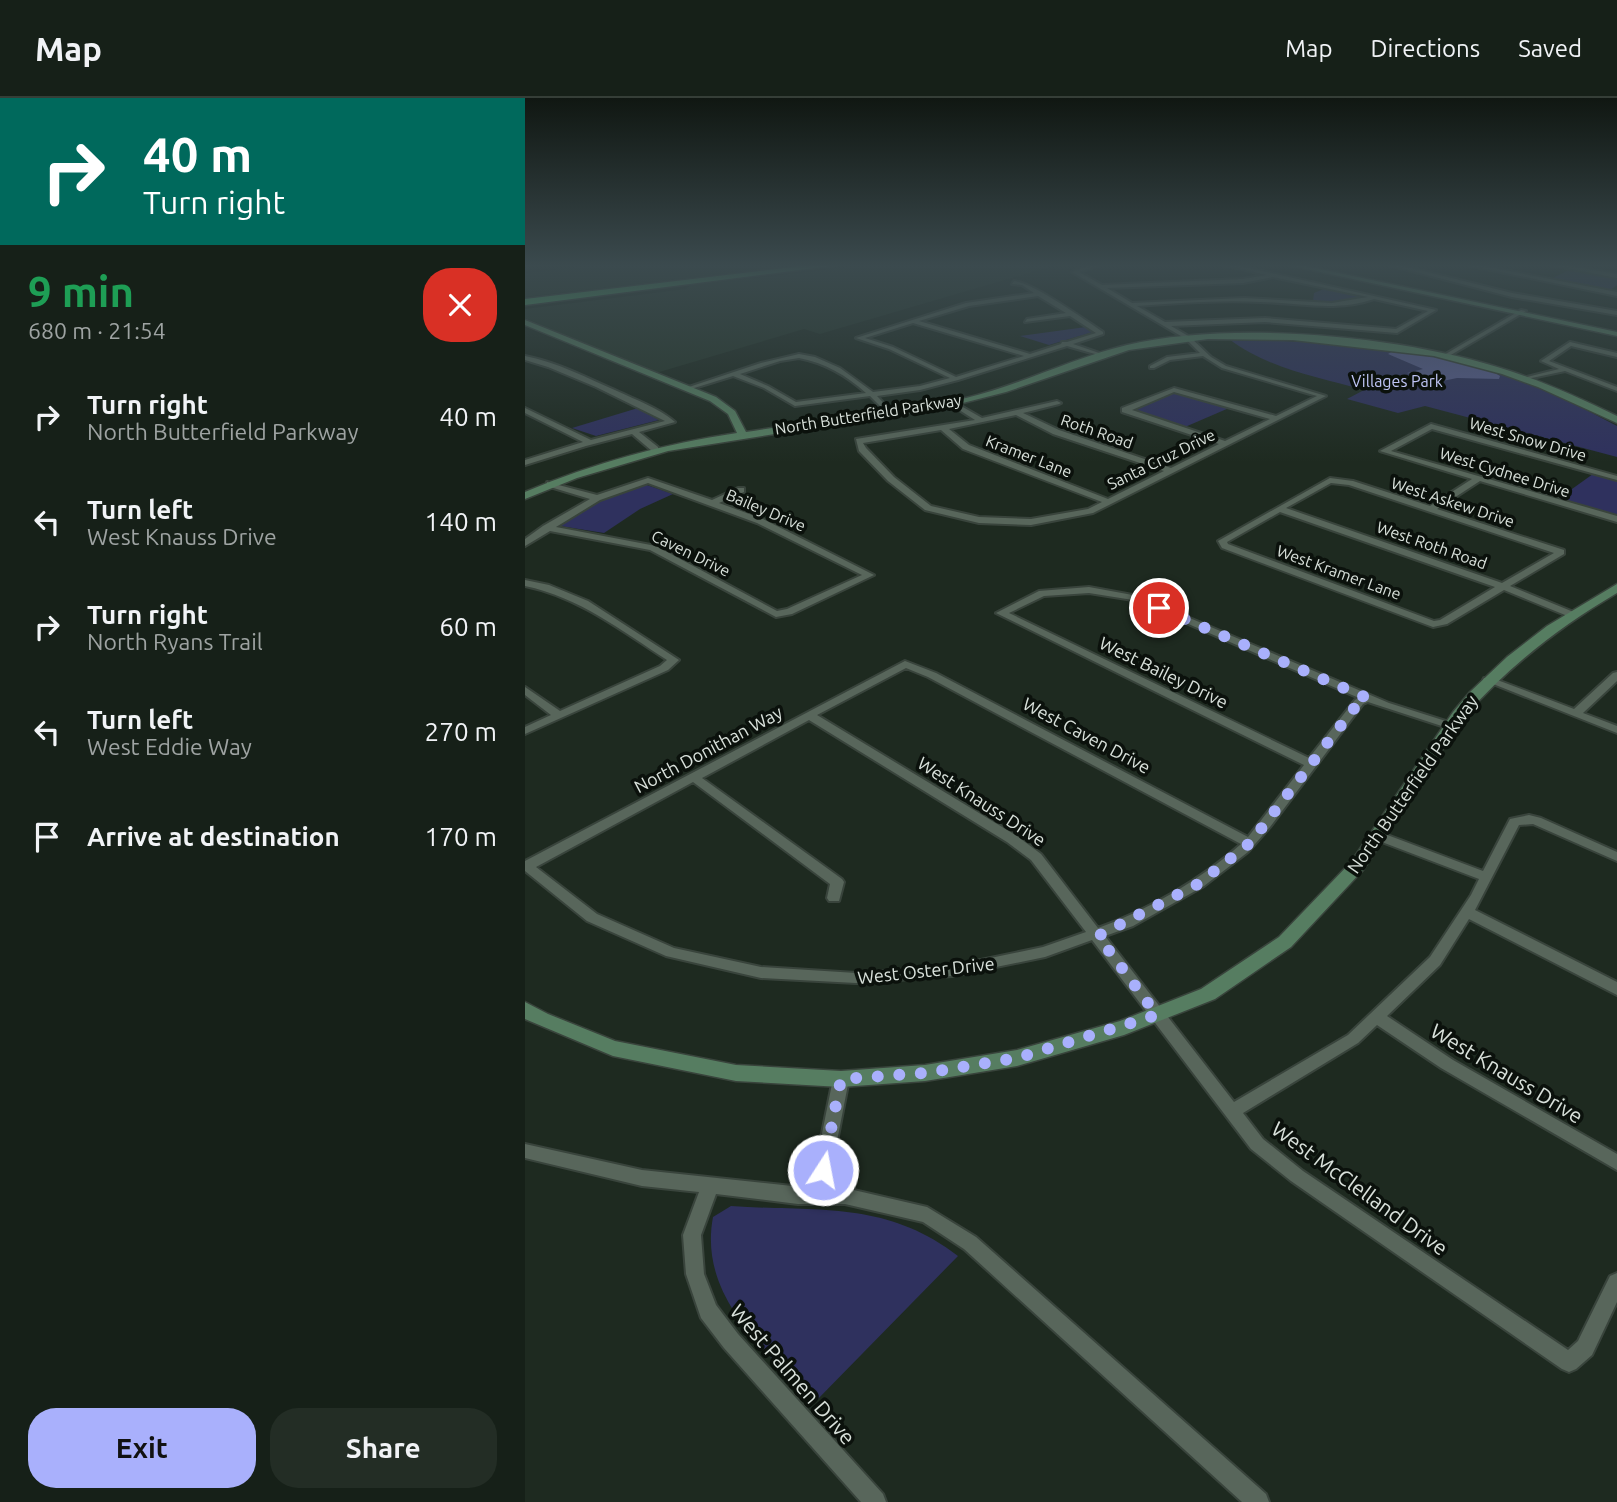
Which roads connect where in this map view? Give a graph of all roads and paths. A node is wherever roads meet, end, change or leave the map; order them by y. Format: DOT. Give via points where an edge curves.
graph roads {
  1 [pos="546,331"];
  2 [pos="883,331"];
  3 [pos="945,331"];
  4 [pos="1097,331"];
  5 [pos="1176,331"];
  6 [pos="1363,331"];
  7 [pos="1494,331"];
  8 [pos="1500,331"];
  9 [pos="859,338"];
  10 [pos="1188,338"];
  11 [pos="1064,343"];
  12 [pos="1357,343"];
  13 [pos="1205,354"];
  14 [pos="1028,355"];
  15 [pos="1100,355"];
  16 [pos="1447,355"];
  17 [pos="1617,355"];
  18 [pos="527,357"];
  19 [pos="1459,357"];
  20 [pos="1151,367"];
  21 [pos="1567,369"];
  22 [pos="735,374"];
  23 [pos="1529,378"];
  24 [pos="956,379"];
  25 [pos="689,388"];
  26 [pos="1617,389"];
  27 [pos="875,394"];
  28 [pos="952,403"];
  29 [pos="1057,403"];
  30 [pos="525,410"];
  31 [pos="1016,412"];
  32 [pos="890,414"];
  33 [pos="1277,419"];
  34 [pos="1617,420"];
  35 [pos="982,421"];
  36 [pos="943,428"];
  37 [pos="633,430"];
  38 [pos="743,433"];
  39 [pos="590,442"];
  40 [pos="1226,444"];
  41 [pos="655,449"];
  42 [pos="1384,450"];
  43 [pos="525,463"];
  44 [pos="1171,471"];
  45 [pos="1617,478"];
  46 [pos="1478,479"];
  47 [pos="550,484"];
  48 [pos="741,489"];
  49 [pos="525,496"];
  50 [pos="597,498"];
  51 [pos="1109,502"];
  52 [pos="713,503"];
  53 [pos="1279,509"];
  54 [pos="1431,509"];
  55 [pos="1617,519"];
  56 [pos="546,528"];
  57 [pos="525,544"];
  58 [pos="525,583"];
  59 [pos="1502,586"];
  60 [pos="1617,588"];
  61 [pos="776,614"];
  62 [pos="1573,615"];
  63 [pos="905,664"];
  64 [pos="1617,675"];
  65 [pos="1489,680"];
  66 [pos="525,690"];
  67 [pos="1367,698"];
  68 [pos="1575,714"];
  69 [pos="558,715"];
  70 [pos="809,715"];
  71 [pos="1451,726"];
  72 [pos="1617,730"];
  73 [pos="525,731"];
  74 [pos="1312,764"];
  75 [pos="693,777"];
  76 [pos="1378,836"];
  77 [pos="1250,843"];
  78 [pos="1617,857"];
  79 [pos="527,866"];
  80 [pos="1486,877"];
  81 [pos="834,898"];
  82 [pos="1466,912"];
  83 [pos="1098,936"];
  84 [pos="1617,989"];
  85 [pos="525,1009"];
  86 [pos="1157,1015"];
  87 [pos="1376,1017"];
  88 [pos="841,1079"];
  89 [pos="1232,1111"];
  90 [pos="525,1151"];
  91 [pos="1617,1163"];
  92 [pos="710,1186"];
  93 [pos="818,1195"];
  94 [pos="1617,1282"];
  95 [pos="1569,1362"];
  96 [pos="875,1502"];
  97 [pos="1258,1502"];
  1 -- 25 [label="street"];
  2 -- 9 [label="street"];
  3 -- 14 [label="street"];
  4 -- 11 [label="street" via="1101,333"];
  5 -- 10 [label="street"];
  6 -- 12 [label="street"];
  7 -- 16 [label="street"];
  8 -- 19 [label="street"];
  9 -- 24 [label="street"];
  10 -- 12 [label="street, North Butterfield Parkway" via="1271,335"];
  10 -- 13 [label="street"];
  10 -- 15 [label="street, North Butterfield Parkway"];
  11 -- 14 [label="street"];
  11 -- 15 [label="street"];
  12 -- 16 [label="street, North Butterfield Parkway"];
  13 -- 20 [label="street" via="1155,362"];
  13 -- 33 [label="street, Santa Cruz Drive" via="1243,374 1323,396"];
  14 -- 24 [label="street"];
  15 -- 28 [label="street, North Butterfield Parkway"];
  16 -- 19 [label="street, North Butterfield Parkway"];
  17 -- 21 [label="street" via="1576,343 1544,361"];
  18 -- 37 [label="street" via="671,422"];
  19 -- 23 [label="street, North Butterfield Parkway"];
  21 -- 23 [label="street"];
  21 -- 26 [label="street"];
  22 -- 25 [label="street"];
  22 -- 27 [label="street" via="795,404"];
  22 -- 27 [label="street" via="800,356 840,371"];
  23 -- 34 [label="street, North Butterfield Parkway"];
  24 -- 27 [label="street"];
  25 -- 38 [label="street" via="725,406"];
  27 -- 32 [label="street"];
  28 -- 32 [label="street, North Butterfield Parkway"];
  28 -- 35 [label="street"];
  29 -- 31 [label="street"];
  30 -- 39 [label="street"];
  31 -- 35 [label="street"];
  31 -- 44 [label="street, Roth Road" via="1056,432"];
  32 -- 38 [label="street, North Butterfield Parkway"];
  33 -- 40 [label="street, Santa Cruz Drive"];
  33 -- 40 [label="street" via="1174,390 1125,410"];
  35 -- 36 [label="street"];
  36 -- 51 [label="street, Kramer Lane" via="966,447"];
  36 -- 51 [label="street, Santa Cruz Drive" via="859,441 915,501 943,512 1005,523 1073,516"];
  37 -- 39 [label="street"];
  37 -- 41 [label="street"];
  38 -- 41 [label="street, North Butterfield Parkway"];
  39 -- 43 [label="street"];
  40 -- 44 [label="street, Santa Cruz Drive"];
  41 -- 47 [label="street, North Butterfield Parkway"];
  42 -- 45 [label="street, West Snow Drive" via="1431,426"];
  42 -- 46 [label="street, West Cydnee Drive"];
  44 -- 51 [label="street, Santa Cruz Drive"];
  46 -- 54 [label="street"];
  46 -- 55 [label="street, West Cydnee Drive"];
  47 -- 49 [label="street, North Butterfield Parkway"];
  47 -- 50 [label="street"];
  48 -- 52 [label="street"];
  50 -- 52 [label="street, Bailey Drive" via="648,480"];
  50 -- 56 [label="street"];
  52 -- 61 [label="street, Bailey Drive" via="869,575"];
  53 -- 54 [label="street, West Askew Drive" via="1335,480"];
  53 -- 59 [label="street, West Roth Road"];
  53 -- 59 [label="street, West Kramer Lane" via="1222,541 1225,546 1433,624"];
  54 -- 59 [label="street, West Askew Drive" via="1561,552"];
  56 -- 57 [label="street"];
  56 -- 61 [label="street, Caven Drive" via="653,548"];
  58 -- 69 [label="street" via="578,600 674,660"];
  59 -- 62 [label="street, West Roth Road"];
  60 -- 62 [label="street, North Butterfield Parkway"];
  62 -- 65 [label="street, North Butterfield Parkway" via="1520,650"];
  63 -- 70 [label="street, North Donithan Way"];
  63 -- 77 [label="street, West Caven Drive"];
  64 -- 68 [label="street"];
  65 -- 68 [label="street"];
  65 -- 71 [label="street, North Butterfield Parkway"];
  66 -- 69 [label="street"];
  67 -- 71 [label="street"];
  67 -- 74 [label="street, West Oster Drive" via="1359,702"];
  67 -- 74 [label="street, West Bailey Drive" via="1135,598 1089,590 1042,593 1001,613"];
  68 -- 72 [label="street"];
  69 -- 73 [label="street"];
  70 -- 75 [label="street, North Donithan Way"];
  70 -- 83 [label="street, West Knauss Drive" via="1036,857"];
  71 -- 76 [label="street, North Butterfield Parkway"];
  74 -- 77 [label="street, West Oster Drive"];
  75 -- 79 [label="street, North Donithan Way"];
  75 -- 81 [label="street" via="837,881"];
  76 -- 80 [label="street"];
  76 -- 86 [label="street, North Butterfield Parkway" via="1357,866 1285,942 1208,994"];
  77 -- 83 [label="street, West Oster Drive" via="1198,884"];
  78 -- 80 [label="street" via="1529,819 1514,822"];
  79 -- 83 [label="street, West Oster Drive" via="544,884 603,925 682,955 752,971 861,979 964,970"];
  80 -- 82 [label="street"];
  82 -- 84 [label="street"];
  82 -- 87 [label="street" via="1435,961"];
  83 -- 86 [label="street, West Knauss Drive"];
  85 -- 88 [label="street, North Butterfield Parkway" via="614,1048 736,1073"];
  86 -- 88 [label="street, North Butterfield Parkway" via="1017,1058 925,1073"];
  86 -- 89 [label="street, West McClelland Drive"];
  87 -- 89 [label="street" via="1353,1039"];
  87 -- 91 [label="street, West Knauss Drive"];
  88 -- 93 [label="street"];
  89 -- 95 [label="street, West McClelland Drive" via="1257,1144 1297,1177"];
  90 -- 92 [label="street" via="642,1178"];
  92 -- 93 [label="street"];
  92 -- 96 [label="street, West Palmen Drive" via="692,1236 695,1274 708,1311"];
  93 -- 97 [label="street" via="845,1196 927,1215 970,1243"];
  94 -- 95 [label="street" via="1584,1348"];
}
